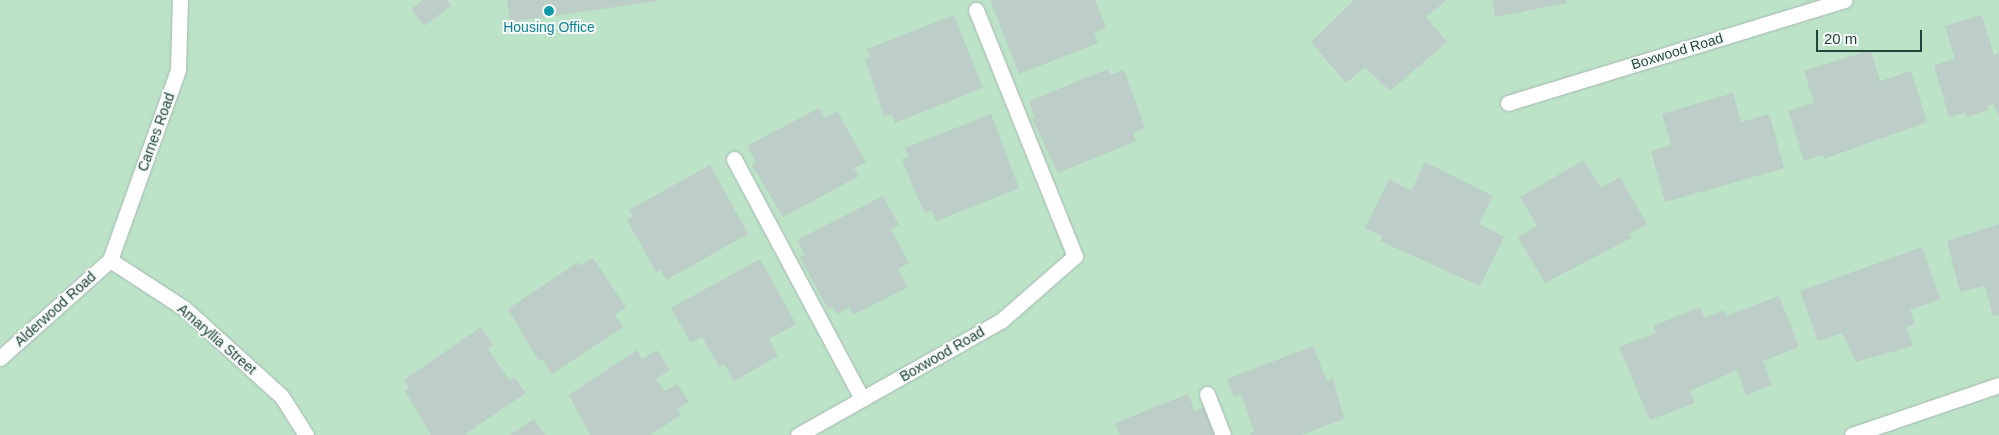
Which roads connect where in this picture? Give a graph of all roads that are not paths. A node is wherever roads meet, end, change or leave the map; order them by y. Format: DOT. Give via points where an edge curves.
graph roads {
  1 [pos="180,0"];
  2 [pos="1845,0"];
  3 [pos="976,10"];
  4 [pos="1508,103"];
  5 [pos="734,159"];
  6 [pos="110,260"];
  7 [pos="0,358"];
  8 [pos="1999,385"];
  9 [pos="1207,394"];
  10 [pos="862,399"];
  11 [pos="306,435"];
  12 [pos="798,435"];
  13 [pos="1222,435"];
  14 [pos="1852,435"];
  1 -- 6 [label="street, Carnes Road" via="178,70"];
  2 -- 4 [label="street, Boxwood Road"];
  3 -- 10 [label="street, Boxwood Road" via="1075,256 1002,320"];
  5 -- 10 [label="street"];
  6 -- 7 [label="street, Alderwood Road"];
  6 -- 11 [label="street, Amaryllia Street" via="184,308 282,397"];
  8 -- 14 [label="street"];
  9 -- 13 [label="street"];
  10 -- 12 [label="street, Boxwood Road"];
}
